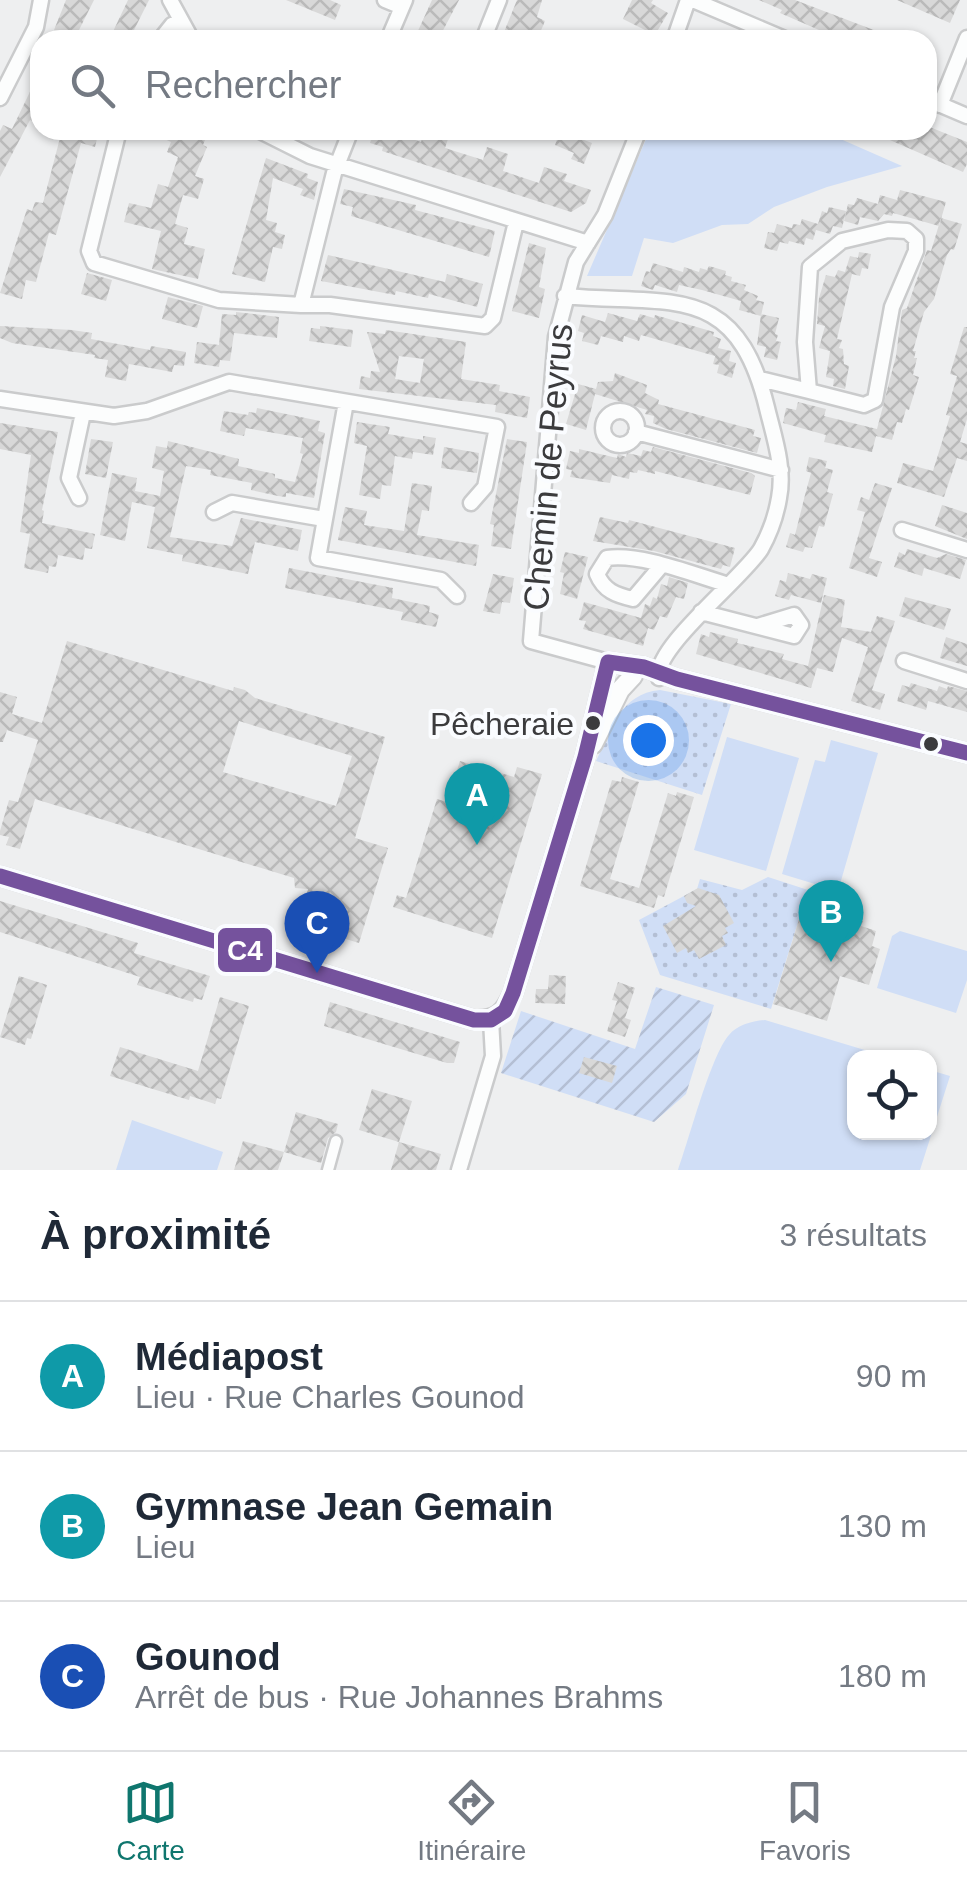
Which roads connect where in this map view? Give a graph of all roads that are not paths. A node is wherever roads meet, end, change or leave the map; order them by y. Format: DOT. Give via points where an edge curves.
graph roads {
  1 [pos="41,0"];
  2 [pos="170,0"];
  3 [pos="385,0"];
  4 [pos="499,0"];
  5 [pos="691,0"];
  6 [pos="403,4"];
  7 [pos="181,20"];
  8 [pos="34,30"];
  9 [pos="166,30"];
  10 [pos="186,30"];
  11 [pos="392,30"];
  12 [pos="487,30"];
  13 [pos="678,30"];
  14 [pos="764,30"];
  15 [pos="967,38"];
  16 [pos="30,39"];
  17 [pos="937,94"];
  18 [pos="0,98"];
  19 [pos="937,104"];
  20 [pos="967,116"];
  21 [pos="117,140"];
  22 [pos="275,140"];
  23 [pos="346,140"];
  24 [pos="635,140"];
  25 [pos="337,164"];
  26 [pos="516,222"];
  27 [pos="588,243"];
  28 [pos="565,296"];
  29 [pos="302,305"];
  30 [pos="760,378"];
  31 [pos="809,391"];
  32 [pos="0,399"];
  33 [pos="346,402"];
  34 [pos="83,413"];
  35 [pos="636,432"];
  36 [pos="781,470"];
  37 [pos="79,498"];
  38 [pos="472,503"];
  39 [pos="214,512"];
  40 [pos="324,518"];
  41 [pos="902,530"];
  42 [pos="967,550"];
  43 [pos="661,566"];
  44 [pos="729,585"];
  45 [pos="457,596"];
  46 [pos="701,612"];
  47 [pos="758,626"];
  48 [pos="904,662"];
  49 [pos="620,672"];
  50 [pos="664,676"];
  51 [pos="967,681"];
  52 [pos="967,754"];
  53 [pos="585,757"];
  54 [pos="0,876"];
  55 [pos="492,1020"];
  56 [pos="336,1142"];
  57 [pos="328,1170"];
  58 [pos="459,1170"];
  1 -- 8 [label="street"];
  2 -- 7 [label="street"];
  3 -- 6 [label="street"];
  4 -- 12 [label="street"];
  5 -- 13 [label="street"];
  5 -- 14 [label="street"];
  6 -- 11 [label="street"];
  7 -- 9 [label="street"];
  7 -- 10 [label="street"];
  15 -- 17 [label="street"];
  16 -- 18 [label="street"];
  19 -- 20 [label="street"];
  21 -- 29 [label="street" via="89,251 94,263 219,300"];
  22 -- 25 [label="street"];
  23 -- 25 [label="street"];
  24 -- 27 [label="street, Chemin de Peyrus"];
  25 -- 26 [label="street"];
  25 -- 29 [label="street"];
  26 -- 27 [label="street"];
  26 -- 29 [label="street" via="493,318 485,326"];
  27 -- 28 [label="street, Chemin de Peyrus"];
  28 -- 30 [label="street" via="702,308 741,339"];
  28 -- 49 [label="street, Chemin de Peyrus" via="550,397 532,641"];
  30 -- 31 [label="street"];
  30 -- 36 [label="street"];
  31 -- 31 [label="street" via="864,405 875,400 892,306 916,251 916,238 907,231 842,241 810,267"];
  32 -- 34 [label="street"];
  33 -- 34 [label="street" via="229,382 147,411"];
  33 -- 38 [label="street" via="497,428 485,487"];
  33 -- 40 [label="street"];
  34 -- 37 [label="street" via="68,478"];
  35 -- 36 [label="street"];
  36 -- 44 [label="street" via="772,526 760,551"];
  39 -- 40 [label="street" via="232,503"];
  40 -- 45 [label="street" via="318,558 440,580"];
  41 -- 42 [label="street"];
  43 -- 44 [label="street"];
  44 -- 46 [label="street"];
  46 -- 47 [label="street"];
  46 -- 50 [label="street" via="685,628"];
  48 -- 51 [label="street"];
  49 -- 50 [label="street"];
  49 -- 53 [label="street"];
  49 -- 53 [label="street"];
  50 -- 52 [label="street"];
  53 -- 55 [label="street" via="513,993"];
  54 -- 55 [label="street" via="474,1020"];
  55 -- 58 [label="street" via="493,1056"];
  56 -- 57 [label="street"];
}
